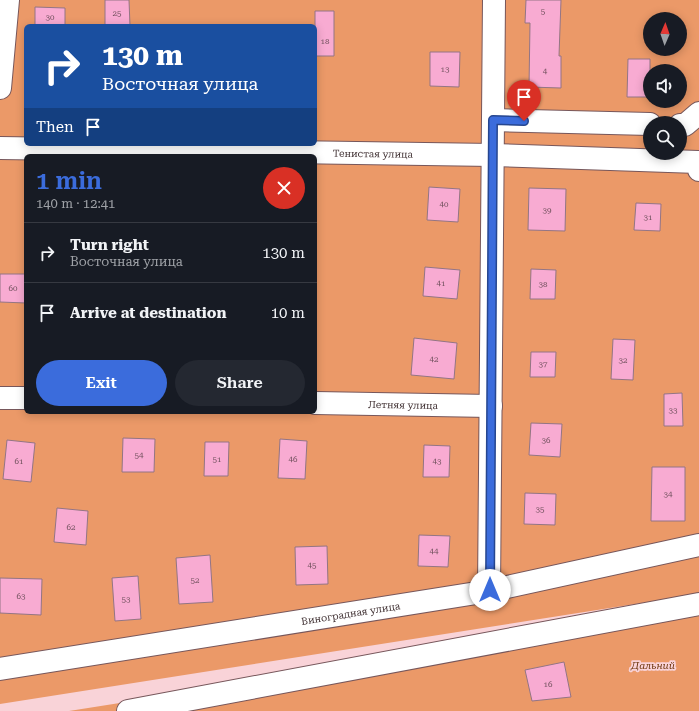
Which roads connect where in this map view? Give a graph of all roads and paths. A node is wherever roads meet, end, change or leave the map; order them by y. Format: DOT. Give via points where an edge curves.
graph roads {
  1 [pos="8,0"];
  2 [pos="494,0"];
  3 [pos="0,88"];
  4 [pos="699,113"];
  5 [pos="493,120"];
  6 [pos="687,123"];
  7 [pos="643,124"];
  8 [pos="0,148"];
  9 [pos="493,155"];
  10 [pos="698,162"];
  11 [pos="699,170"];
  12 [pos="0,398"];
  13 [pos="24,398"];
  14 [pos="317,403"];
  15 [pos="491,406"];
  16 [pos="699,545"];
  17 [pos="490,590"];
  18 [pos="699,604"];
  19 [pos="0,668"];
  20 [pos="128,711"];
  1 -- 3 [label="street"];
  2 -- 5 [label="street"];
  4 -- 6 [label="street"];
  5 -- 7 [label="street"];
  5 -- 9 [label="street"];
  8 -- 9 [label="street, Тенистая улица"];
  9 -- 10 [label="street, Тенистая улица"];
  9 -- 15 [label="street"];
  10 -- 11 [label="street"];
  12 -- 13 [label="street"];
  14 -- 15 [label="street, Летняя улица"];
  15 -- 17 [label="street"];
  16 -- 17 [label="street, Виноградная улица"];
  17 -- 19 [label="street, Виноградная улица"];
  18 -- 20 [label="street"];
}
